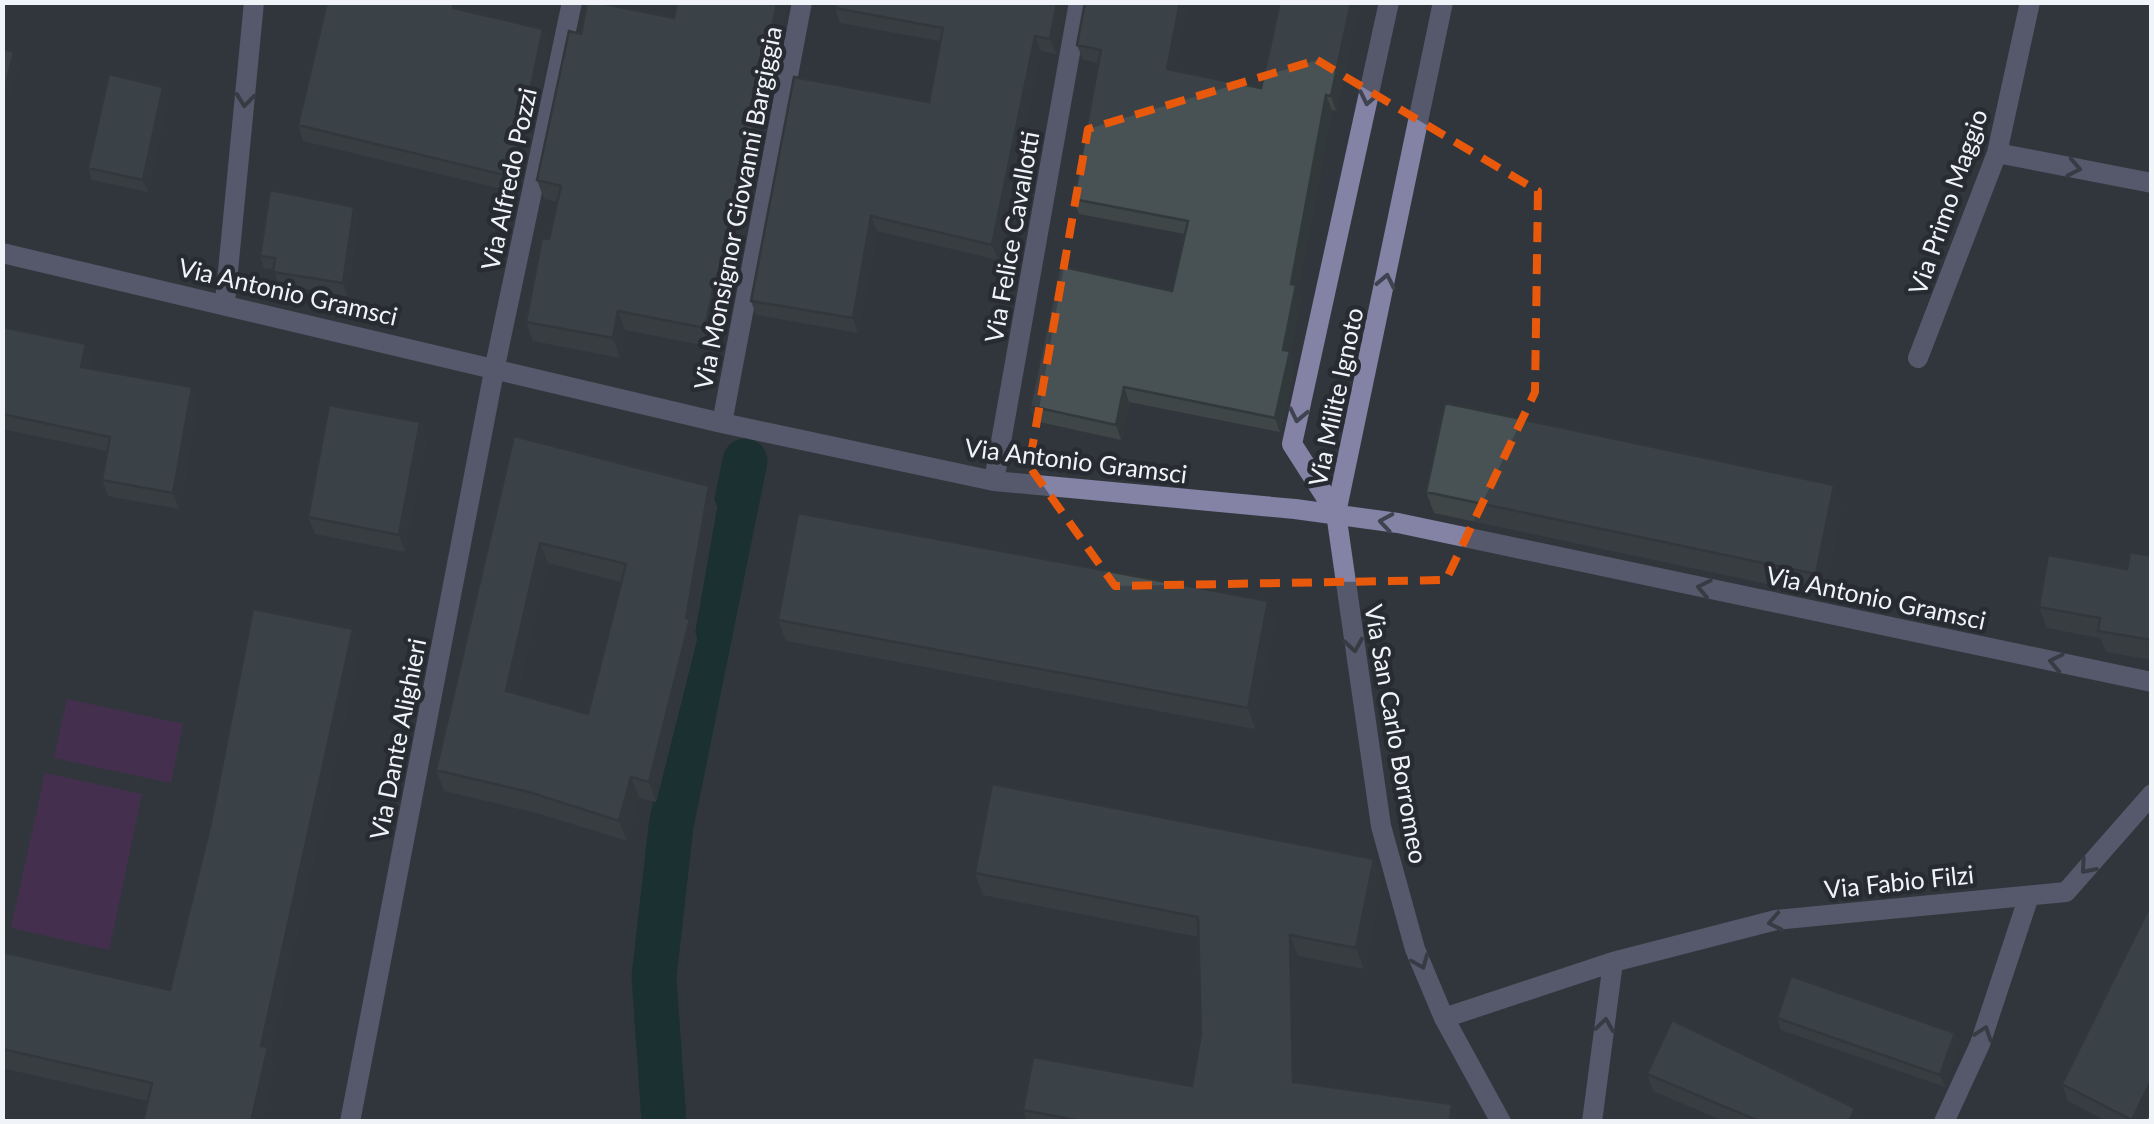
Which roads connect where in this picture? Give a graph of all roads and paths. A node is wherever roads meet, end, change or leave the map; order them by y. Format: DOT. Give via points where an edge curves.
graph roads {
  1 [pos="254,2"];
  2 [pos="572,2"];
  3 [pos="802,2"];
  4 [pos="1079,2"];
  5 [pos="1389,2"];
  6 [pos="1443,2"];
  7 [pos="2030,2"];
  8 [pos="1997,153"];
  9 [pos="2152,183"];
  10 [pos="2,252"];
  11 [pos="224,302"];
  12 [pos="1918,358"];
  13 [pos="494,366"];
  14 [pos="722,423"];
  15 [pos="994,481"];
  16 [pos="1336,514"];
  17 [pos="2152,682"];
  18 [pos="2152,794"];
  19 [pos="2030,896"];
  20 [pos="1613,962"];
  21 [pos="1444,1018"];
  22 [pos="2152,1110"];
  23 [pos="350,1122"];
  24 [pos="1502,1122"];
  25 [pos="1592,1122"];
  26 [pos="1944,1122"];
  27 [pos="2146,1122"];
  1 -- 11 [label="street, one-way"];
  2 -- 13 [label="street, Via Alfredo Pozzi"];
  3 -- 14 [label="street, Via Monsignor Giovanni Bargiggia"];
  4 -- 15 [label="street, Via Felice Cavallotti"];
  5 -- 16 [label="street, Via Milite Ignoto, one-way" via="1292,444"];
  16 -- 6 [label="street, Via Milite Ignoto, one-way"];
  7 -- 8 [label="street, Via Primo Maggio"];
  8 -- 9 [label="street, one-way"];
  8 -- 12 [label="street, Via Primo Maggio"];
  10 -- 11 [label="street, Via Antonio Gramsci"];
  11 -- 13 [label="street, Via Antonio Gramsci"];
  13 -- 14 [label="street, Via Antonio Gramsci"];
  13 -- 23 [label="street, Via Dante Alighieri"];
  14 -- 15 [label="street, Via Antonio Gramsci"];
  15 -- 16 [label="street, Via Antonio Gramsci"];
  17 -- 16 [label="street, Via Antonio Gramsci, one-way"];
  16 -- 21 [label="street, Via San Carlo Borromeo, one-way" via="1381,826 1415,949"];
  18 -- 19 [label="street, Via Fabio Filzi, one-way" via="2066,892"];
  19 -- 20 [label="street, Via Fabio Filzi, one-way" via="1776,920"];
  26 -- 19 [label="street, one-way" via="1980,1044"];
  20 -- 21 [label="street, Via Fabio Filzi"];
  25 -- 20 [label="street, one-way"];
  21 -- 24 [label="street, Via San Carlo Borromeo"];
  22 -- 27 [label="path"];
}
